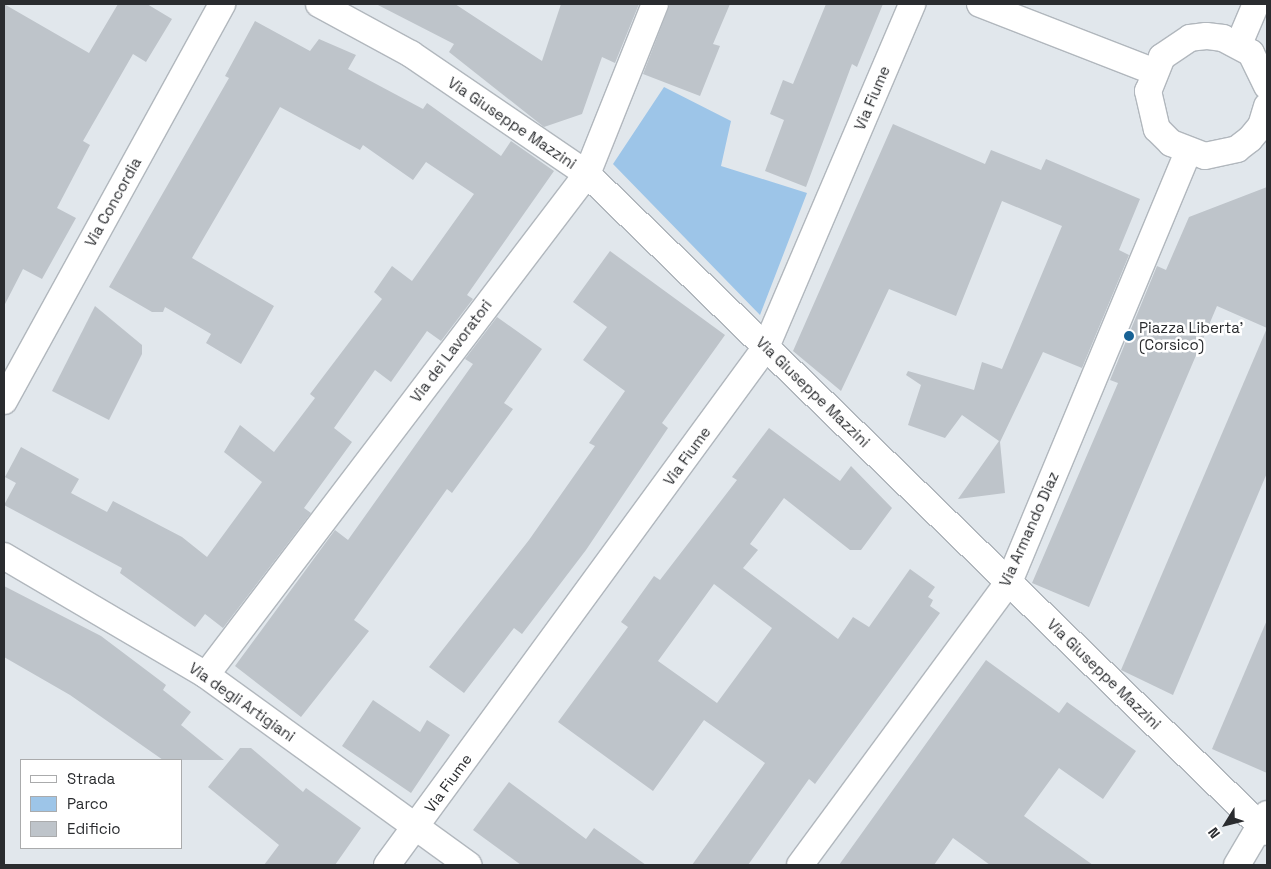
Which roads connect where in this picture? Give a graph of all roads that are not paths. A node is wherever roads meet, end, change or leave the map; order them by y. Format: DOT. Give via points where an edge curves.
graph roads {
  1 [pos="222,4"];
  2 [pos="320,4"];
  3 [pos="654,4"];
  4 [pos="912,4"];
  5 [pos="980,4"];
  6 [pos="1256,4"];
  7 [pos="1239,44"];
  8 [pos="1153,71"];
  9 [pos="1267,86"];
  10 [pos="1267,106"];
  11 [pos="1267,111"];
  12 [pos="1188,153"];
  13 [pos="587,174"];
  14 [pos="766,347"];
  15 [pos="4,401"];
  16 [pos="4,556"];
  17 [pos="1009,582"];
  18 [pos="206,675"];
  19 [pos="1265,823"];
  20 [pos="416,826"];
  21 [pos="387,865"];
  22 [pos="468,865"];
  23 [pos="800,865"];
  24 [pos="1237,865"];
  1 -- 15 [label="street, Via Concordia"];
  2 -- 13 [label="street, Via Giuseppe Mazzini" via="411,54"];
  3 -- 13 [label="street, Via dei Lavoratori"];
  4 -- 14 [label="street, Via Fiume"];
  5 -- 8 [label="street"];
  6 -- 7 [label="street"];
  7 -- 8 [label="street" via="1223,38 1190,38 1162,57"];
  7 -- 9 [label="street" via="1260,66"];
  8 -- 12 [label="street" via="1149,110 1157,129"];
  10 -- 11 [label="street"];
  11 -- 12 [label="street" via="1261,126 1237,150 1204,156"];
  12 -- 17 [label="street, Via Armando Diaz"];
  13 -- 14 [label="street, Via Giuseppe Mazzini"];
  13 -- 18 [label="street, Via dei Lavoratori"];
  14 -- 17 [label="street, Via Giuseppe Mazzini"];
  14 -- 20 [label="street, Via Fiume"];
  16 -- 18 [label="street, Via degli Artigiani"];
  17 -- 19 [label="street, Via Giuseppe Mazzini"];
  17 -- 23 [label="street, Via Armando Diaz"];
  18 -- 20 [label="street, Via degli Artigiani"];
  19 -- 24 [label="street"];
  20 -- 21 [label="street, Via Fiume"];
  20 -- 22 [label="street, Via degli Artigiani"];
}
